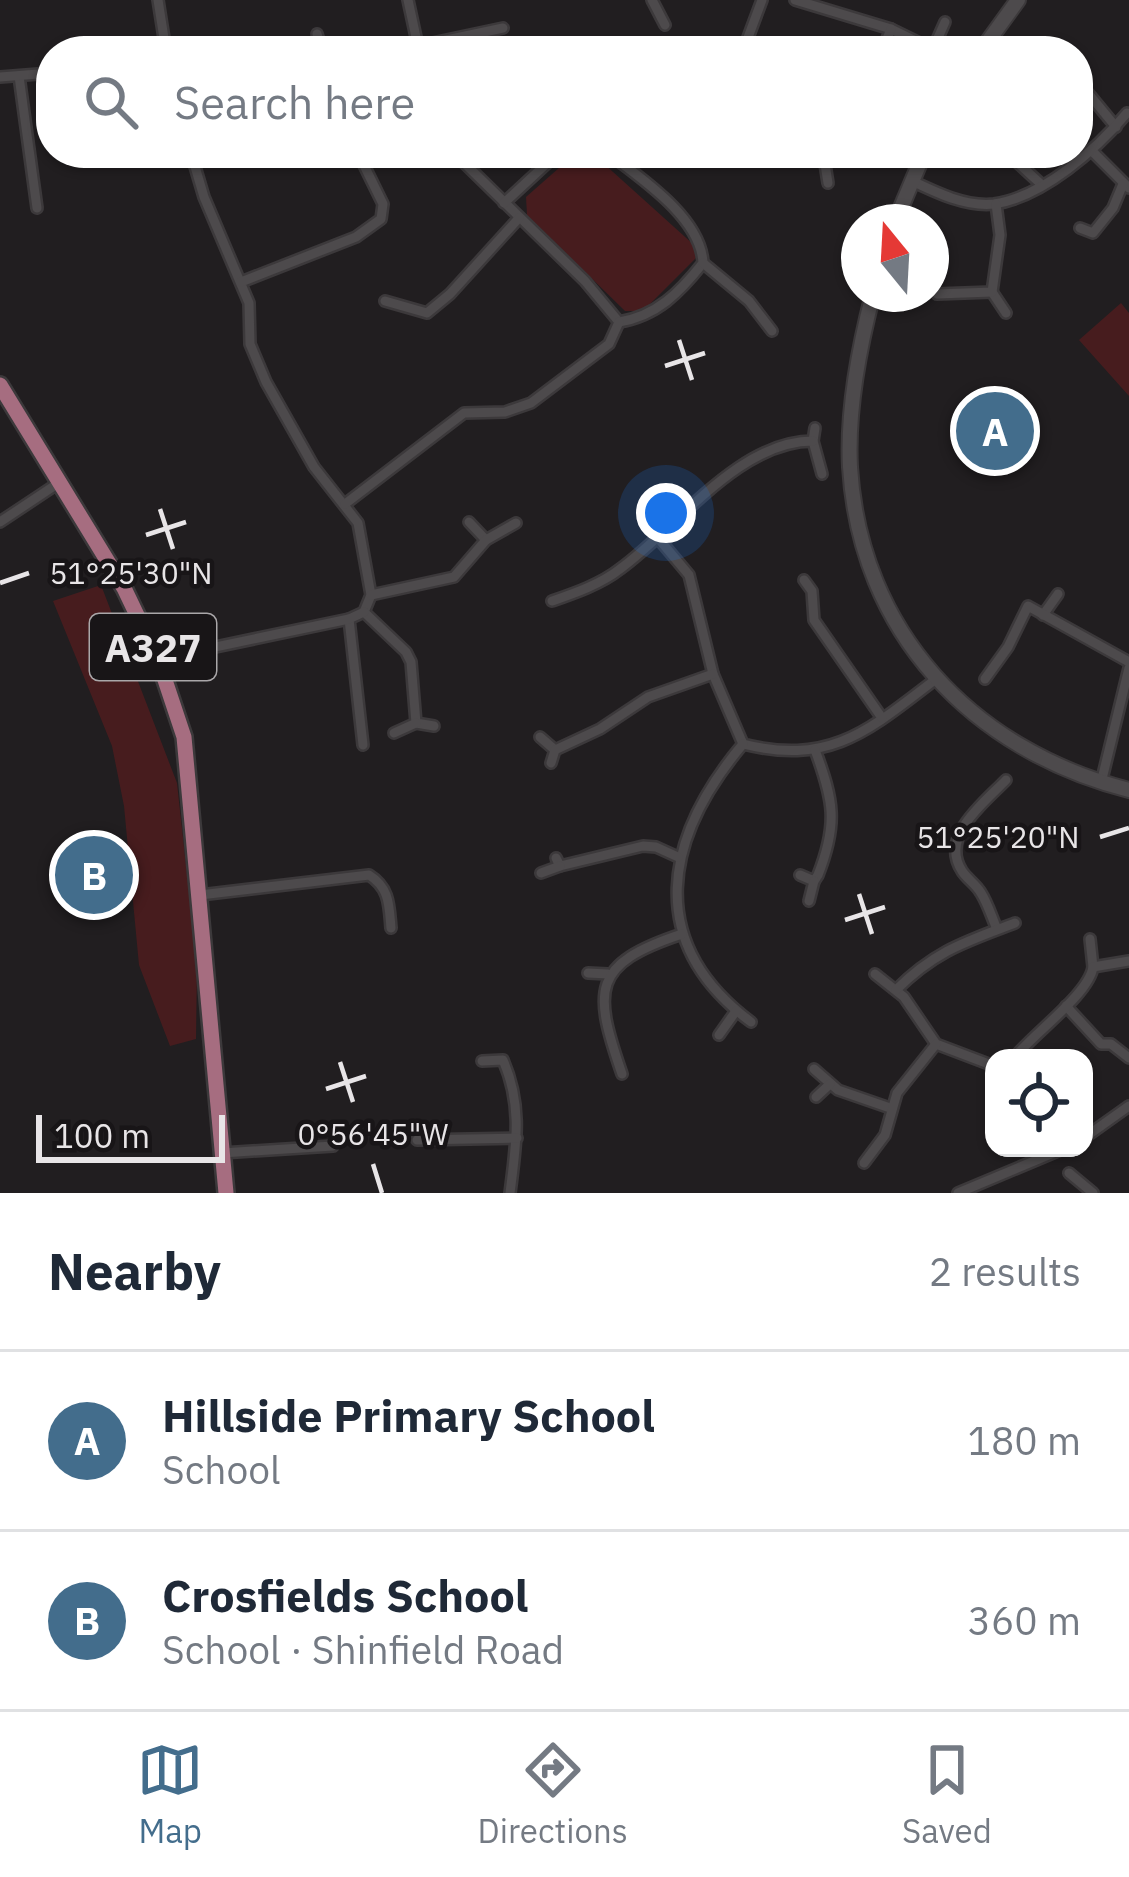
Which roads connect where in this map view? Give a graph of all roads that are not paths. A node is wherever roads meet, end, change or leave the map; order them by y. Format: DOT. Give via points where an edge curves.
graph roads {
  1 [pos="158,0"];
  2 [pos="408,0"];
  3 [pos="652,0"];
  4 [pos="762,0"];
  5 [pos="795,0"];
  6 [pos="853,0"];
  7 [pos="1018,0"];
  8 [pos="850,17"];
  9 [pos="945,22"];
  10 [pos="665,25"];
  11 [pos="503,28"];
  12 [pos="891,29"];
  13 [pos="164,36"];
  14 [pos="416,36"];
  15 [pos="469,36"];
  16 [pos="749,36"];
  17 [pos="888,36"];
  18 [pos="906,36"];
  19 [pos="940,36"];
  20 [pos="992,36"];
  21 [pos="36,74"];
  22 [pos="19,76"];
  23 [pos="0,77"];
  24 [pos="1093,99"];
  25 [pos="1127,113"];
  26 [pos="1116,127"];
  27 [pos="1093,152"];
  28 [pos="196,168"];
  29 [pos="365,168"];
  30 [pos="469,168"];
  31 [pos="541,168"];
  32 [pos="625,168"];
  33 [pos="826,168"];
  34 [pos="918,168"];
  35 [pos="1023,168"];
  36 [pos="1068,168"];
  37 [pos="912,182"];
  38 [pos="828,183"];
  39 [pos="1042,185"];
  40 [pos="1126,186"];
  41 [pos="504,203"];
  42 [pos="903,204"];
  43 [pos="996,204"];
  44 [pos="37,208"];
  45 [pos="519,218"];
  46 [pos="1080,228"];
  47 [pos="1093,233"];
  48 [pos="1092,250"];
  49 [pos="703,263"];
  50 [pos="241,282"];
  51 [pos="949,290"];
  52 [pos="992,292"];
  53 [pos="385,301"];
  54 [pos="870,312"];
  55 [pos="1006,313"];
  56 [pos="620,322"];
  57 [pos="772,331"];
  58 [pos="0,385"];
  59 [pos="815,428"];
  60 [pos="813,441"];
  61 [pos="822,474"];
  62 [pos="60,482"];
  63 [pos="345,504"];
  64 [pos="0,522"];
  65 [pos="469,522"];
  66 [pos="516,524"];
  67 [pos="658,538"];
  68 [pos="486,540"];
  69 [pos="804,580"];
  70 [pos="812,591"];
  71 [pos="825,591"];
  72 [pos="1058,594"];
  73 [pos="371,595"];
  74 [pos="552,601"];
  75 [pos="364,612"];
  76 [pos="1043,615"];
  77 [pos="349,619"];
  78 [pos="158,659"];
  79 [pos="1129,665"];
  80 [pos="712,674"];
  81 [pos="985,679"];
  82 [pos="936,680"];
  83 [pos="1124,712"];
  84 [pos="882,718"];
  85 [pos="416,723"];
  86 [pos="434,726"];
  87 [pos="394,733"];
  88 [pos="540,736"];
  89 [pos="363,745"];
  90 [pos="743,745"];
  91 [pos="555,750"];
  92 [pos="815,750"];
  93 [pos="551,763"];
  94 [pos="1006,780"];
  95 [pos="1101,783"];
  96 [pos="1129,790"];
  97 [pos="678,857"];
  98 [pos="541,874"];
  99 [pos="800,875"];
  100 [pos="814,881"];
  101 [pos="200,895"];
  102 [pos="809,901"];
  103 [pos="1015,922"];
  104 [pos="391,928"];
  105 [pos="997,929"];
  106 [pos="682,934"];
  107 [pos="1090,939"];
  108 [pos="1129,961"];
  109 [pos="1093,967"];
  110 [pos="588,973"];
  111 [pos="608,974"];
  112 [pos="875,974"];
  113 [pos="896,990"];
  114 [pos="1066,1006"];
  115 [pos="736,1011"];
  116 [pos="751,1022"];
  117 [pos="719,1035"];
  118 [pos="936,1044"];
  119 [pos="512,1047"];
  120 [pos="1021,1049"];
  121 [pos="1129,1058"];
  122 [pos="503,1060"];
  123 [pos="482,1061"];
  124 [pos="985,1063"];
  125 [pos="814,1069"];
  126 [pos="622,1074"];
  127 [pos="830,1084"];
  128 [pos="816,1096"];
  129 [pos="1129,1106"];
  130 [pos="890,1108"];
  131 [pos="1093,1132"];
  132 [pos="517,1138"];
  133 [pos="417,1140"];
  134 [pos="333,1146"];
  135 [pos="222,1153"];
  136 [pos="1035,1157"];
  137 [pos="864,1163"];
  138 [pos="1069,1173"];
  139 [pos="226,1193"];
  140 [pos="510,1193"];
  141 [pos="958,1193"];
  142 [pos="1093,1193"];
  1 -- 13 [label="street"];
  2 -- 14 [label="street"];
  3 -- 10 [label="street"];
  4 -- 16 [label="street"];
  5 -- 8 [label="street"];
  6 -- 8 [label="street"];
  7 -- 20 [label="street"];
  8 -- 12 [label="street"];
  9 -- 19 [label="street"];
  11 -- 15 [label="street"];
  12 -- 17 [label="street"];
  12 -- 18 [label="street"];
  21 -- 22 [label="street"];
  22 -- 23 [label="street"];
  22 -- 44 [label="street"];
  24 -- 26 [label="street"];
  25 -- 26 [label="street"];
  26 -- 27 [label="street"];
  27 -- 40 [label="street"];
  28 -- 50 [label="street"];
  29 -- 50 [label="street" via="382,219"];
  30 -- 41 [label="street"];
  31 -- 41 [label="street"];
  32 -- 49 [label="street" via="686,222"];
  33 -- 38 [label="street"];
  34 -- 37 [label="street"];
  35 -- 39 [label="street"];
  36 -- 39 [label="street"];
  37 -- 42 [label="street"];
  37 -- 43 [label="street"];
  39 -- 43 [label="street"];
  40 -- 47 [label="street"];
  41 -- 45 [label="street"];
  43 -- 52 [label="street"];
  45 -- 53 [label="street" via="427,314"];
  45 -- 56 [label="street"];
  46 -- 47 [label="street"];
  47 -- 48 [label="street"];
  49 -- 56 [label="street" via="666,303"];
  49 -- 57 [label="street"];
  50 -- 63 [label="street" via="250,344 266,382"];
  51 -- 52 [label="street"];
  52 -- 55 [label="street"];
  54 -- 82 [label="street" via="849,454 852,485 874,577"];
  56 -- 63 [label="street" via="609,344 531,403 464,413"];
  58 -- 62 [label="main road, A327"];
  59 -- 60 [label="street"];
  60 -- 61 [label="street"];
  60 -- 67 [label="street" via="751,459"];
  62 -- 64 [label="street"];
  62 -- 78 [label="main road, A327"];
  63 -- 73 [label="street" via="362,536"];
  65 -- 68 [label="street"];
  66 -- 68 [label="street"];
  67 -- 74 [label="street" via="576,599"];
  67 -- 80 [label="street" via="689,575"];
  68 -- 73 [label="street" via="454,577"];
  69 -- 70 [label="street"];
  70 -- 71 [label="street"];
  70 -- 84 [label="street" via="814,620"];
  72 -- 76 [label="street"];
  73 -- 75 [label="street"];
  75 -- 77 [label="street"];
  75 -- 85 [label="street" via="411,662"];
  76 -- 79 [label="street"];
  76 -- 81 [label="street" via="1028,605"];
  77 -- 78 [label="street"];
  77 -- 89 [label="street"];
  78 -- 101 [label="main road, A327" via="186,749"];
  79 -- 83 [label="street"];
  80 -- 90 [label="street"];
  80 -- 91 [label="street" via="635,704"];
  82 -- 84 [label="street"];
  82 -- 95 [label="street" via="1018,747"];
  83 -- 95 [label="street"];
  84 -- 92 [label="street"];
  85 -- 86 [label="street"];
  85 -- 87 [label="street"];
  88 -- 91 [label="street"];
  90 -- 92 [label="street"];
  90 -- 97 [label="street"];
  91 -- 93 [label="street"];
  92 -- 100 [label="street" via="833,829"];
  94 -- 105 [label="street" via="964,825 956,858"];
  95 -- 96 [label="street"];
  97 -- 98 [label="street" via="643,846 558,862"];
  97 -- 106 [label="street"];
  99 -- 100 [label="street"];
  100 -- 102 [label="street"];
  101 -- 104 [label="street" via="370,875 388,896"];
  101 -- 135 [label="main road, A327"];
  103 -- 105 [label="street"];
  105 -- 113 [label="street" via="923,963"];
  106 -- 111 [label="street" via="621,960"];
  106 -- 115 [label="street" via="698,973"];
  107 -- 109 [label="street"];
  108 -- 109 [label="street"];
  109 -- 114 [label="street"];
  110 -- 111 [label="street"];
  111 -- 126 [label="street" via="603,1001"];
  112 -- 113 [label="street"];
  113 -- 118 [label="street"];
  114 -- 120 [label="street"];
  114 -- 121 [label="street" via="1101,1044"];
  115 -- 116 [label="street"];
  115 -- 117 [label="street"];
  118 -- 124 [label="street"];
  118 -- 130 [label="street"];
  119 -- 122 [label="street"];
  122 -- 123 [label="street"];
  122 -- 132 [label="street" via="517,1098"];
  125 -- 127 [label="street"];
  127 -- 128 [label="street"];
  127 -- 130 [label="street"];
  129 -- 131 [label="street"];
  130 -- 137 [label="street" via="885,1135"];
  132 -- 133 [label="street"];
  132 -- 140 [label="street"];
  134 -- 135 [label="street"];
  135 -- 139 [label="main road, A327"];
  136 -- 141 [label="street"];
  138 -- 142 [label="street"];
}
